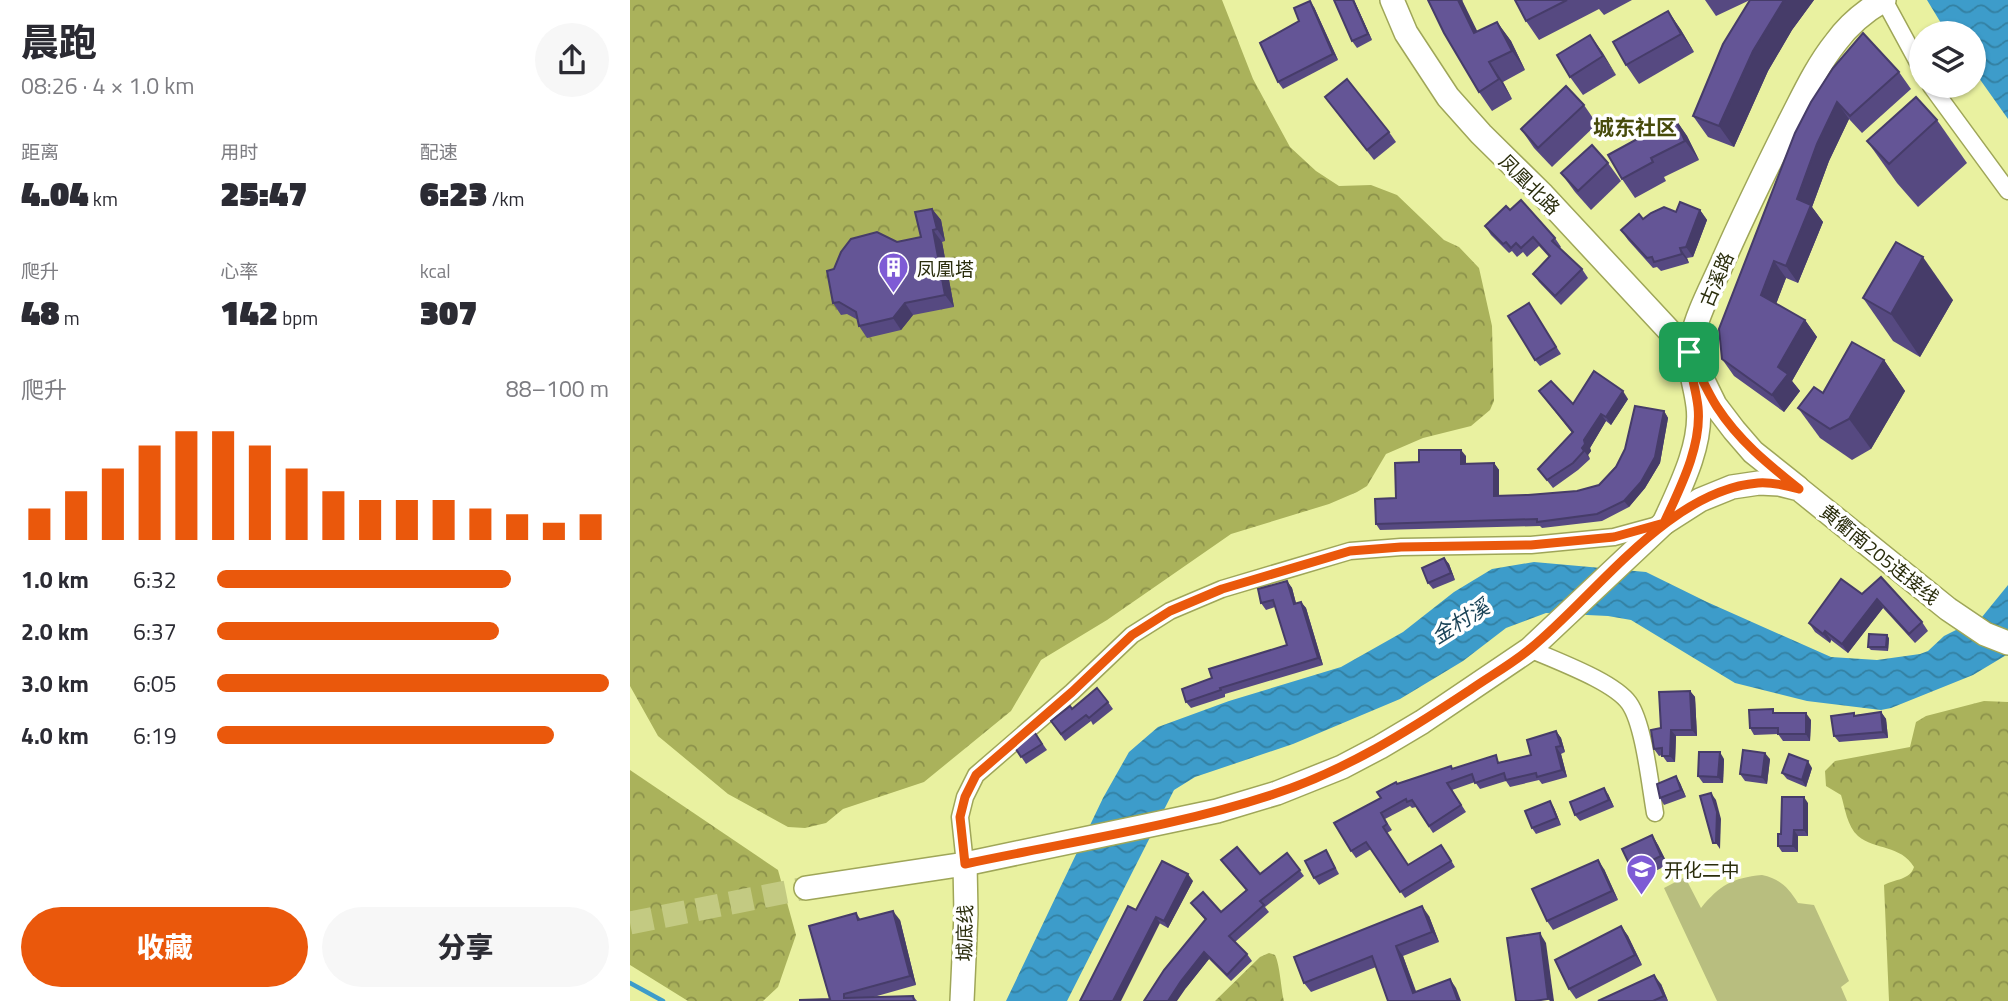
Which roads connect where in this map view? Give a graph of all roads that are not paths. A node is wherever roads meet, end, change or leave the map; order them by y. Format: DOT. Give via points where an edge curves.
graph roads {
  1 [pos="1392,0"];
  2 [pos="1879,3"];
  3 [pos="1909,50"];
  4 [pos="1940,98"];
  5 [pos="2008,191"];
  6 [pos="1689,352"];
  7 [pos="1799,489"];
  8 [pos="1664,523"];
  9 [pos="2008,643"];
  10 [pos="1530,649"];
  11 [pos="1656,813"];
  12 [pos="965,864"];
  13 [pos="806,888"];
  14 [pos="962,1001"];
  1 -- 6 [label="main road, 凤凰北路" via="1406,33 1448,97"];
  2 -- 3 [label="street"];
  2 -- 6 [label="main road, 古溪路" via="1848,27 1815,73 1752,197"];
  4 -- 5 [label="street"];
  6 -- 7 [label="main road, 凤凰北路" via="1715,405 1734,430 1753,452"];
  6 -- 8 [label="main road, 古溪路" via="1698,407 1696,431 1685,476"];
  7 -- 8 [label="main road, 黄衢南205连接线" via="1759,482 1732,487"];
  7 -- 9 [label="main road, 黄衢南205连接线" via="1948,609 1985,634"];
  8 -- 10 [label="main road, 黄衢南205连接线"];
  8 -- 12 [label="street" via="1614,537 1545,544 1350,551 1222,589 1170,611 1132,635 976,775 960,817"];
  10 -- 11 [label="street" via="1614,688 1629,703"];
  10 -- 12 [label="main road, 黄衢南205连接线" via="1422,722 1342,767 1277,793 1194,816"];
  12 -- 13 [label="main road, 黄衢南205连接线"];
  12 -- 14 [label="main road, 城底线"];
}
